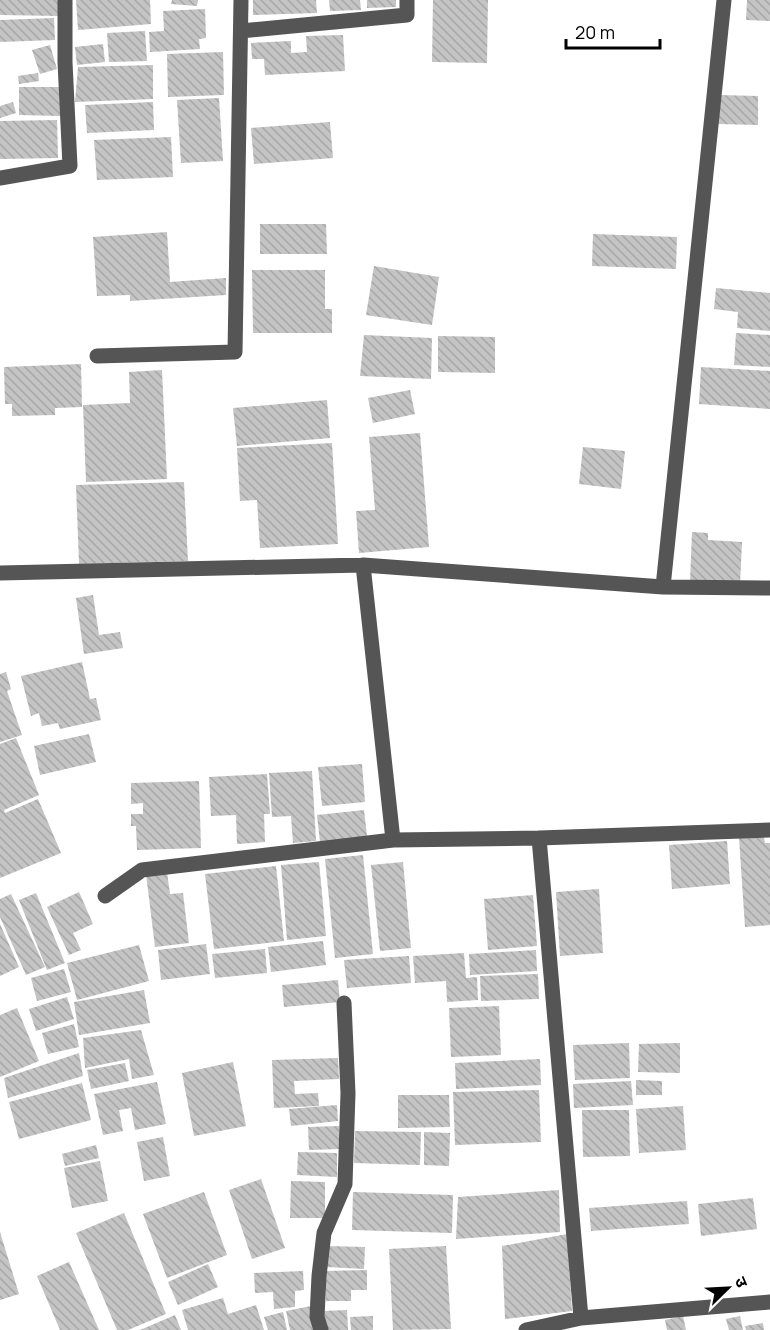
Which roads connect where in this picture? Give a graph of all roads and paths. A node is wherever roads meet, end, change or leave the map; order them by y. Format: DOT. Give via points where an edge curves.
graph roads {
  1 [pos="65,0"];
  2 [pos="242,0"];
  3 [pos="407,0"];
  4 [pos="724,0"];
  5 [pos="241,31"];
  6 [pos="0,178"];
  7 [pos="97,356"];
  8 [pos="363,565"];
  9 [pos="0,573"];
  10 [pos="663,587"];
  11 [pos="770,588"];
  12 [pos="770,830"];
  13 [pos="539,838"];
  14 [pos="393,840"];
  15 [pos="105,896"];
  16 [pos="344,1003"];
  17 [pos="770,1302"];
  18 [pos="581,1318"];
  19 [pos="321,1330"];
  20 [pos="526,1330"];
  1 -- 6 [label="street" via="70,166"];
  2 -- 5 [label="street"];
  3 -- 5 [label="street" via="406,15"];
  4 -- 10 [label="street"];
  5 -- 7 [label="street" via="235,352"];
  8 -- 9 [label="street"];
  8 -- 10 [label="street"];
  8 -- 14 [label="street"];
  10 -- 11 [label="street"];
  12 -- 13 [label="street"];
  13 -- 14 [label="street"];
  13 -- 18 [label="street"];
  14 -- 15 [label="street" via="142,870"];
  16 -- 19 [label="street" via="348,1093 345,1184 324,1233 317,1306"];
  17 -- 18 [label="street"];
  18 -- 20 [label="street"];
}
